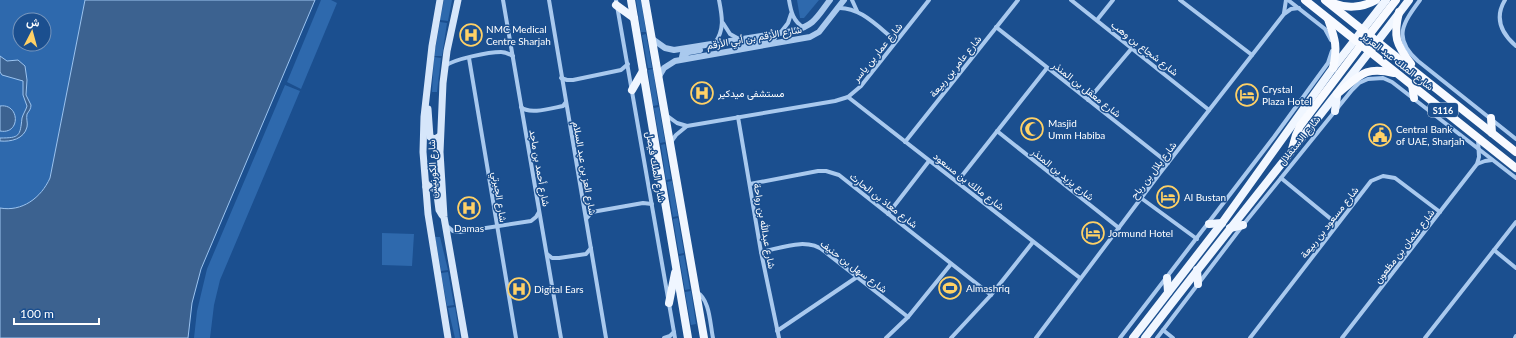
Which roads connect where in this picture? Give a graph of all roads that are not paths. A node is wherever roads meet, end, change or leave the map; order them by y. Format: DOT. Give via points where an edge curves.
graph roads {
  1 [pos="440,0"];
  2 [pos="458,0"];
  3 [pos="503,0"];
  4 [pos="549,0"];
  5 [pos="631,0"];
  6 [pos="719,0"];
  7 [pos="789,0"];
  8 [pos="830,0"];
  9 [pos="844,0"];
  10 [pos="852,0"];
  11 [pos="929,0"];
  12 [pos="1018,0"];
  13 [pos="1071,0"];
  14 [pos="1113,0"];
  15 [pos="1180,0"];
  16 [pos="1287,0"];
  17 [pos="1305,0"];
  18 [pos="1326,0"];
  19 [pos="1376,0"];
  20 [pos="1386,0"];
  21 [pos="1396,0"];
  22 [pos="1408,0"];
  23 [pos="1420,0"];
  24 [pos="1505,0"];
  25 [pos="646,1"];
  26 [pos="616,2"];
  27 [pos="837,8"];
  28 [pos="1299,8"];
  29 [pos="858,11"];
  30 [pos="1399,12"];
  31 [pos="791,14"];
  32 [pos="1284,14"];
  33 [pos="634,18"];
  34 [pos="1328,18"];
  35 [pos="1097,20"];
  36 [pos="723,22"];
  37 [pos="996,27"];
  38 [pos="804,28"];
  39 [pos="1362,30"];
  40 [pos="781,32"];
  41 [pos="773,33"];
  42 [pos="1369,35"];
  43 [pos="652,38"];
  44 [pos="739,39"];
  45 [pos="896,41"];
  46 [pos="1377,41"];
  47 [pos="1358,42"];
  48 [pos="716,43"];
  49 [pos="1516,46"];
  50 [pos="1132,48"];
  51 [pos="740,49"];
  52 [pos="1369,51"];
  53 [pos="1252,55"];
  54 [pos="513,56"];
  55 [pos="469,58"];
  56 [pos="688,58"];
  57 [pos="628,64"];
  58 [pos="1331,65"];
  59 [pos="445,66"];
  60 [pos="1047,68"];
  61 [pos="643,71"];
  62 [pos="1397,73"];
  63 [pos="1417,73"];
  64 [pos="561,78"];
  65 [pos="658,78"];
  66 [pos="1412,85"];
  67 [pos="632,90"];
  68 [pos="1337,94"];
  69 [pos="848,97"];
  70 [pos="1414,98"];
  71 [pos="1088,100"];
  72 [pos="566,102"];
  73 [pos="426,106"];
  74 [pos="521,106"];
  75 [pos="1209,110"];
  76 [pos="1335,110"];
  77 [pos="666,115"];
  78 [pos="738,117"];
  79 [pos="1490,118"];
  80 [pos="687,126"];
  81 [pos="997,132"];
  82 [pos="1492,133"];
  83 [pos="440,136"];
  84 [pos="1478,139"];
  85 [pos="1516,139"];
  86 [pos="905,142"];
  87 [pos="671,143"];
  88 [pos="1292,149"];
  89 [pos="1479,149"];
  90 [pos="1516,152"];
  91 [pos="1492,160"];
  92 [pos="929,161"];
  93 [pos="1168,163"];
  94 [pos="1477,164"];
  95 [pos="1516,168"];
  96 [pos="1281,178"];
  97 [pos="1516,178"];
  98 [pos="957,182"];
  99 [pos="750,184"];
  100 [pos="426,187"];
  101 [pos="1141,198"];
  102 [pos="652,204"];
  103 [pos="539,212"];
  104 [pos="1440,212"];
  105 [pos="888,214"];
  106 [pos="586,219"];
  107 [pos="445,220"];
  108 [pos="1516,222"];
  109 [pos="1222,223"];
  110 [pos="1208,224"];
  111 [pos="1337,224"];
  112 [pos="1244,225"];
  113 [pos="497,226"];
  114 [pos="1119,228"];
  115 [pos="1230,228"];
  116 [pos="1197,239"];
  117 [pos="1033,242"];
  118 [pos="591,248"];
  119 [pos="1494,250"];
  120 [pos="761,252"];
  121 [pos="546,254"];
  122 [pos="951,264"];
  123 [pos="1516,268"];
  124 [pos="676,269"];
  125 [pos="1197,270"];
  126 [pos="857,278"];
  127 [pos="1080,278"];
  128 [pos="1167,278"];
  129 [pos="1198,284"];
  130 [pos="695,292"];
  131 [pos="1168,292"];
  132 [pos="991,295"];
  133 [pos="669,303"];
  134 [pos="908,317"];
  135 [pos="1163,330"];
  136 [pos="777,331"];
  137 [pos="674,332"];
  138 [pos="448,338"];
  139 [pos="465,338"];
  140 [pos="516,338"];
  141 [pos="561,338"];
  142 [pos="606,338"];
  143 [pos="664,338"];
  144 [pos="675,338"];
  145 [pos="688,338"];
  146 [pos="704,338"];
  147 [pos="713,338"];
  148 [pos="779,338"];
  149 [pos="886,338"];
  150 [pos="951,338"];
  151 [pos="1036,338"];
  152 [pos="1120,338"];
  153 [pos="1133,338"];
  154 [pos="1145,338"];
  155 [pos="1157,338"];
  156 [pos="1173,338"];
  157 [pos="1250,338"];
  158 [pos="1342,338"];
  159 [pos="1425,338"];
  1 -- 73 [label="main road, شارع الكورنيش" via="432,41"];
  2 -- 59 [label="main road, شارع الكورنيش"];
  3 -- 54 [label="street, شارع أحمد بن ماجد"];
  4 -- 64 [label="street, شارع العز بن عبد السلام"];
  5 -- 33 [label="main road, شارع الملك فيصل"];
  6 -- 36 [label="street"];
  7 -- 31 [label="street"];
  8 -- 38 [label="street, شارع الأرقم بن أبي الأرقم" via="813,22"];
  9 -- 27 [label="street, شارع الأرقم بن أبي الأرقم"];
  10 -- 29 [label="street"];
  11 -- 45 [label="street, شارع عمار بن ياسر"];
  12 -- 37 [label="street, شارع عامر بن ربيعة"];
  13 -- 35 [label="street, شارع شجاع بن وهب"];
  14 -- 35 [label="street"];
  15 -- 53 [label="street"];
  16 -- 28 [label="street"];
  16 -- 32 [label="street, شارع بلال بن رباح"];
  17 -- 34 [label="highway, شارع الملك عبد العزيز"];
  18 -- 19 [label="highway" via="1350,7"];
  18 -- 39 [label="highway, شارع الملك عبد العزيز"];
  20 -- 39 [label="main road"];
  21 -- 42 [label="highway"];
  22 -- 30 [label="main road, شارع الاستقلال"];
  23 -- 79 [label="street, شارع الملك عبد العزيز" via="1405,21 1402,38 1406,48"];
  24 -- 49 [label="street" via="1500,12 1500,25"];
  25 -- 43 [label="main road, شارع الملك فيصل"];
  26 -- 33 [label="main road"];
  26 -- 57 [label="street, شارع الملك فيصل"];
  27 -- 29 [label="street"];
  27 -- 51 [label="street, شارع الأرقم بن أبي الأرقم" via="819,32 810,37"];
  28 -- 32 [label="street" via="1291,9"];
  28 -- 58 [label="street" via="1328,33 1332,48"];
  29 -- 45 [label="street"];
  30 -- 46 [label="main road, شارع الاستقلال"];
  30 -- 63 [label="highway" via="1397,44"];
  31 -- 38 [label="street"];
  31 -- 40 [label="street"];
  32 -- 53 [label="street, شارع بلال بن رباح"];
  33 -- 61 [label="main road, شارع الملك فيصل"];
  34 -- 47 [label="highway, شارع الملك عبد العزيز"];
  34 -- 58 [label="highway" via="1336,43 1336,54"];
  35 -- 50 [label="street, شارع شجاع بن وهب"];
  36 -- 44 [label="street" via="730,34"];
  36 -- 48 [label="street" via="721,35"];
  37 -- 60 [label="street, شارع معقل بن المنذر"];
  37 -- 86 [label="street, شارع عامر بن ربيعة"];
  38 -- 40 [label="street, شارع الأرقم بن أبي الأرقم"];
  39 -- 42 [label="highway, شارع الملك عبد العزيز"];
  39 -- 47 [label="highway" via="1363,38"];
  40 -- 41 [label="street, شارع الأرقم بن أبي الأرقم"];
  41 -- 44 [label="street, شارع الأرقم بن أبي الأرقم"];
  41 -- 51 [label="street" via="774,38 746,43"];
  42 -- 46 [label="highway, شارع الملك عبد العزيز"];
  42 -- 52 [label="highway"];
  43 -- 48 [label="street, شارع الأرقم بن أبي الأرقم" via="665,48 674,50"];
  43 -- 65 [label="main road, شارع الملك فيصل"];
  44 -- 48 [label="street, شارع الأرقم بن أبي الأرقم"];
  45 -- 69 [label="street, شارع عمار بن ياسر" via="861,86"];
  46 -- 52 [label="main road, شارع الاستقلال"];
  46 -- 63 [label="highway, شارع الملك عبد العزيز / S116"];
  47 -- 52 [label="highway, شارع الملك عبد العزيز"];
  47 -- 58 [label="main road, شارع الاستقلال"];
  47 -- 88 [label="highway" via="1300,126"];
  48 -- 56 [label="street" via="707,49 683,54 683,57"];
  50 -- 71 [label="street"];
  50 -- 75 [label="street, شارع شجاع بن وهب"];
  51 -- 56 [label="street, شارع الأرقم بن أبي الأرقم"];
  52 -- 62 [label="highway, شارع الملك عبد العزيز / S116"];
  52 -- 68 [label="main road, شارع الاستقلال"];
  53 -- 75 [label="street, شارع بلال بن رباح"];
  54 -- 55 [label="street" via="502,52"];
  54 -- 74 [label="street, شارع أحمد بن ماجد"];
  55 -- 59 [label="street" via="453,61"];
  55 -- 113 [label="street, شارع الجبرتي"];
  56 -- 65 [label="street, شارع الأرقم بن أبي الأرقم" via="667,65"];
  57 -- 64 [label="street" via="621,70 610,73 570,81"];
  57 -- 67 [label="street, شارع الملك فيصل"];
  58 -- 109 [label="main road, شارع الاستقلال"];
  58 -- 110 [label="street, شارع الاستقلال"];
  59 -- 83 [label="main road, شارع الكورنيش"];
  60 -- 71 [label="street, شارع معقل بن المنذر"];
  60 -- 81 [label="street"];
  61 -- 67 [label="main road"];
  61 -- 124 [label="main road, شارع الملك فيصل"];
  62 -- 66 [label="highway, شارع الملك عبد العزيز / S116"];
  62 -- 68 [label="highway" via="1377,70 1366,72"];
  63 -- 82 [label="highway, شارع الملك عبد العزيز / S116"];
  64 -- 72 [label="street, شارع العز بن عبد السلام"];
  65 -- 77 [label="main road, شارع الملك فيصل"];
  66 -- 70 [label="highway"];
  66 -- 84 [label="highway, شارع الملك عبد العزيز / S116"];
  67 -- 102 [label="street, شارع الملك فيصل"];
  68 -- 76 [label="main road"];
  68 -- 88 [label="main road, شارع الاستقلال"];
  69 -- 78 [label="street, شارع عمار بن ياسر"];
  69 -- 86 [label="street, شارع مالك بن مسعود"];
  70 -- 76 [label="street, شارع الاستقلال" via="1388,80 1373,78 1355,86"];
  70 -- 89 [label="street, شارع الاستقلال"];
  71 -- 93 [label="street, شارع معقل بن المنذر"];
  72 -- 74 [label="street" via="563,106 531,111"];
  72 -- 106 [label="street, شارع العز بن عبد السلام"];
  73 -- 83 [label="main road" via="429,111 430,137 435,139"];
  73 -- 100 [label="main road, شارع الكورنيش"];
  74 -- 103 [label="street, شارع أحمد بن ماجد"];
  75 -- 93 [label="street, شارع بلال بن رباح"];
  76 -- 96 [label="street, شارع الاستقلال"];
  77 -- 80 [label="street"];
  77 -- 87 [label="main road, شارع الملك فيصل"];
  78 -- 80 [label="street, شارع عمار بن ياسر"];
  78 -- 99 [label="street, شارع عبدالله بن رواحة"];
  79 -- 82 [label="highway"];
  79 -- 85 [label="street, شارع الملك عبد العزيز"];
  80 -- 87 [label="street" via="679,131"];
  81 -- 98 [label="street"];
  81 -- 114 [label="street, شارع يزيد بن المنذر"];
  82 -- 90 [label="highway, شارع الملك عبد العزيز / S116"];
  83 -- 107 [label="main road, شارع الكورنيش"];
  84 -- 89 [label="street"];
  84 -- 95 [label="highway, شارع الملك عبد العزيز / S116"];
  86 -- 92 [label="street, شارع مالك بن مسعود"];
  87 -- 130 [label="main road, شارع الملك فيصل"];
  88 -- 115 [label="main road, شارع الاستقلال"];
  89 -- 91 [label="street, شارع الاستقلال"];
  89 -- 94 [label="street"];
  91 -- 94 [label="street"];
  91 -- 97 [label="street"];
  92 -- 98 [label="street, شارع مالك بن مسعود"];
  92 -- 105 [label="street"];
  93 -- 101 [label="street, شارع بلال بن رباح"];
  94 -- 104 [label="street, شارع عثمان بن مظعون"];
  96 -- 111 [label="street"];
  96 -- 112 [label="street, شارع الاستقلال"];
  98 -- 117 [label="street, شارع مالك بن مسعود"];
  99 -- 105 [label="street, شارع معاذ بن الحارث" via="826,171 839,175"];
  99 -- 120 [label="street, شارع عبدالله بن رواحة"];
  100 -- 107 [label="main road" via="431,184 436,187 439,210"];
  100 -- 138 [label="main road, شارع الكورنيش" via="432,243"];
  101 -- 114 [label="street, شارع بلال بن رباح"];
  101 -- 116 [label="street"];
  102 -- 106 [label="street" via="643,203 592,212"];
  102 -- 133 [label="street, شارع الملك فيصل"];
  103 -- 113 [label="street" via="531,220"];
  103 -- 121 [label="street, شارع أحمد بن ماجد"];
  104 -- 111 [label="street, شارع مسعود بن ربيعة" via="1401,181 1383,176 1371,181"];
  104 -- 158 [label="street, شارع عثمان بن مظعون"];
  105 -- 122 [label="street, شارع معاذ بن الحارث"];
  106 -- 118 [label="street, شارع العز بن عبد السلام"];
  107 -- 113 [label="street" via="450,229 456,232"];
  107 -- 139 [label="main road, شارع الكورنيش"];
  108 -- 119 [label="street"];
  109 -- 110 [label="main road"];
  109 -- 131 [label="main road, شارع الاستقلال"];
  110 -- 116 [label="street, شارع الاستقلال"];
  111 -- 157 [label="street, شارع مسعود بن ربيعة"];
  112 -- 115 [label="main road"];
  112 -- 129 [label="street, شارع الاستقلال"];
  113 -- 140 [label="street, شارع الجبرتي"];
  114 -- 127 [label="street, شارع بلال بن رباح"];
  115 -- 125 [label="main road, شارع الاستقلال"];
  116 -- 128 [label="street, شارع الاستقلال"];
  117 -- 127 [label="street, شارع مالك بن مسعود"];
  117 -- 132 [label="street"];
  118 -- 121 [label="street" via="586,254 559,258 552,258"];
  118 -- 142 [label="street, شارع العز بن عبد السلام"];
  119 -- 123 [label="street"];
  119 -- 159 [label="street"];
  120 -- 126 [label="street, شارع سهل بن حنيف" via="801,244 815,245"];
  120 -- 136 [label="street, شارع عبدالله بن رواحة"];
  121 -- 141 [label="street, شارع أحمد بن ماجد"];
  122 -- 132 [label="street, شارع معاذ بن الحارث"];
  122 -- 134 [label="street"];
  124 -- 133 [label="main road"];
  124 -- 145 [label="main road, شارع الملك فيصل"];
  125 -- 129 [label="main road"];
  125 -- 154 [label="main road, شارع الاستقلال"];
  126 -- 134 [label="street, شارع سهل بن حنيف"];
  126 -- 136 [label="street"];
  127 -- 151 [label="street, شارع بلال بن رباح"];
  128 -- 131 [label="main road"];
  128 -- 152 [label="street, شارع الاستقلال"];
  129 -- 135 [label="street, شارع الاستقلال"];
  130 -- 146 [label="main road, شارع الملك فيصل"];
  130 -- 147 [label="street" via="706,301"];
  131 -- 153 [label="main road, شارع الاستقلال"];
  132 -- 150 [label="street"];
  133 -- 137 [label="street, شارع الملك فيصل"];
  134 -- 149 [label="street"];
  135 -- 155 [label="street, شارع الاستقلال"];
  135 -- 156 [label="street"];
  136 -- 148 [label="street, شارع عبدالله بن رواحة"];
  137 -- 143 [label="street"];
  137 -- 144 [label="street, شارع الملك فيصل"];
}
